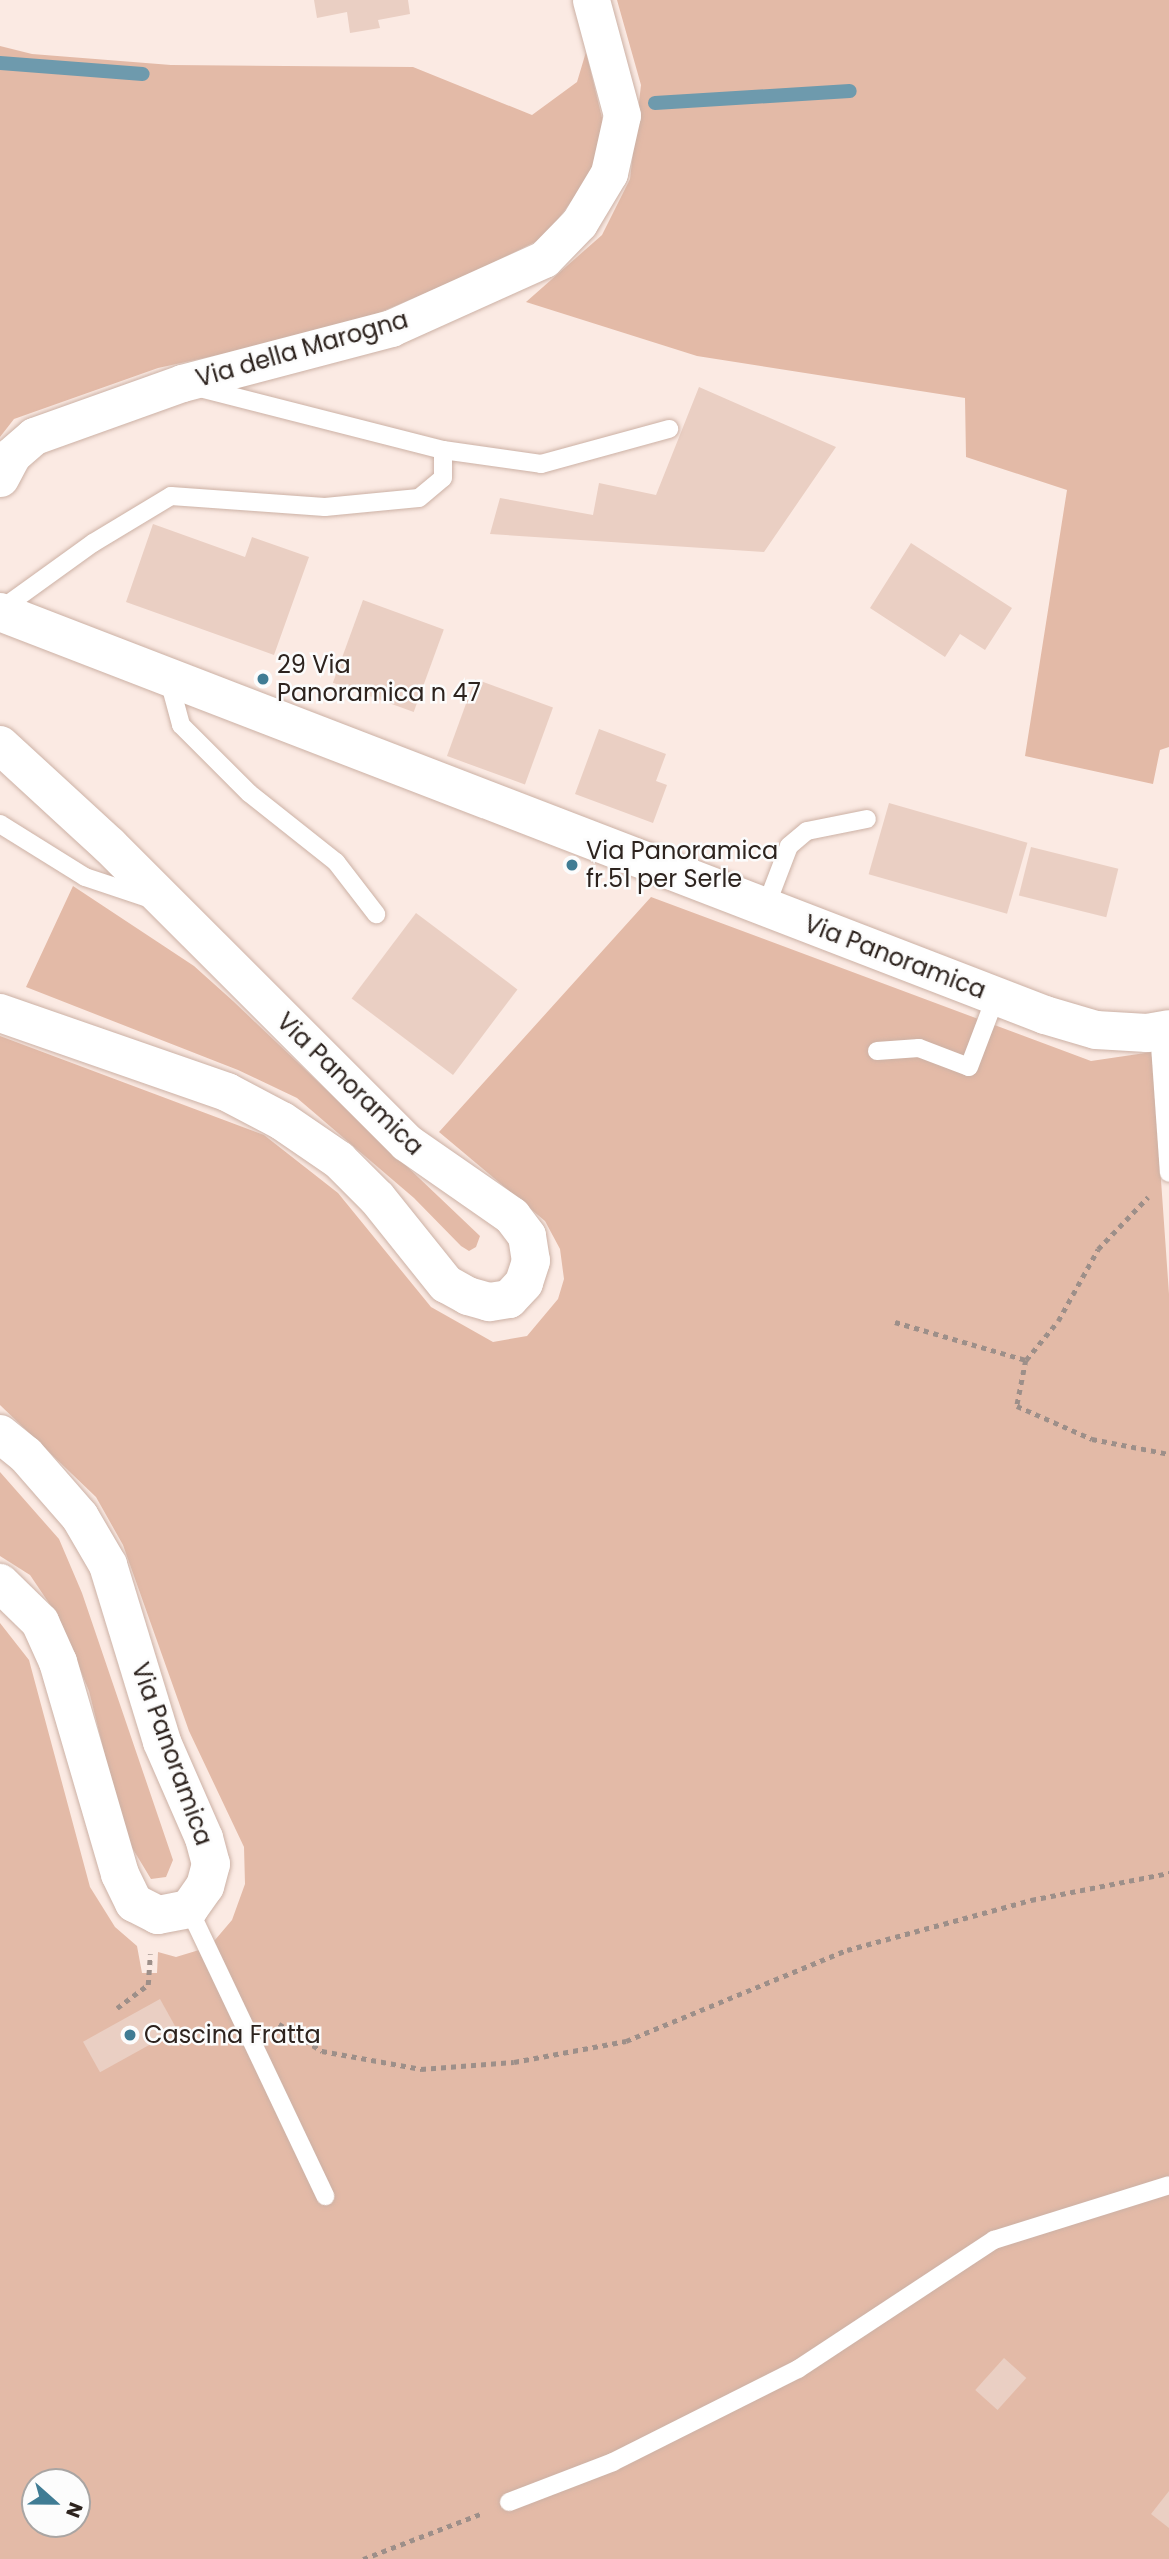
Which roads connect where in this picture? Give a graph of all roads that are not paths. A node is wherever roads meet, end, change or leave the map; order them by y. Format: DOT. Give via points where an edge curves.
graph roads {
  1 [pos="591,0"];
  2 [pos="182,383"];
  3 [pos="668,429"];
  4 [pos="443,450"];
  5 [pos="0,478"];
  6 [pos="0,611"];
  7 [pos="168,677"];
  8 [pos="0,745"];
  9 [pos="867,819"];
  10 [pos="0,824"];
  11 [pos="168,904"];
  12 [pos="766,906"];
  13 [pos="376,914"];
  14 [pos="996,996"];
  15 [pos="0,1013"];
  16 [pos="1166,1033"];
  17 [pos="877,1051"];
  18 [pos="1169,1173"];
  19 [pos="0,1434"];
  20 [pos="0,1583"];
  21 [pos="190,1909"];
  22 [pos="1169,2185"];
  23 [pos="325,2196"];
  24 [pos="509,2502"];
  1 -- 2 [label="street, Via della Marogna" via="622,115 609,173 579,223 544,259 391,328"];
  2 -- 4 [label="lane"];
  2 -- 5 [label="street, Via della Marogna" via="34,436 12,455"];
  3 -- 4 [label="lane" via="541,464"];
  4 -- 6 [label="lane" via="443,478 419,498 325,507 171,496 93,543"];
  6 -- 7 [label="street, Via Panoramica"];
  7 -- 12 [label="street, Via Panoramica"];
  7 -- 13 [label="lane" via="181,725 249,793 336,862"];
  8 -- 11 [label="street, Via Panoramica"];
  9 -- 12 [label="lane" via="807,831 789,846"];
  10 -- 11 [label="lane" via="85,877"];
  11 -- 15 [label="street, Via Panoramica" via="407,1143 512,1216 527,1236 531,1261 524,1283 509,1299 489,1302 446,1284 377,1198 339,1160 282,1121 227,1092"];
  12 -- 14 [label="street, Via Panoramica"];
  14 -- 16 [label="street, Via Panoramica" via="1096,1030"];
  14 -- 17 [label="lane" via="969,1067 919,1048"];
  16 -- 18 [label="lane"];
  19 -- 21 [label="street, Via Panoramica" via="26,1455 80,1517 108,1566 162,1742 211,1864 205,1886"];
  20 -- 21 [label="street" via="40,1622 58,1662 120,1874 134,1903 158,1915"];
  21 -- 23 [label="lane"];
  22 -- 24 [label="lane" via="994,2240 798,2369 613,2462"];
}
